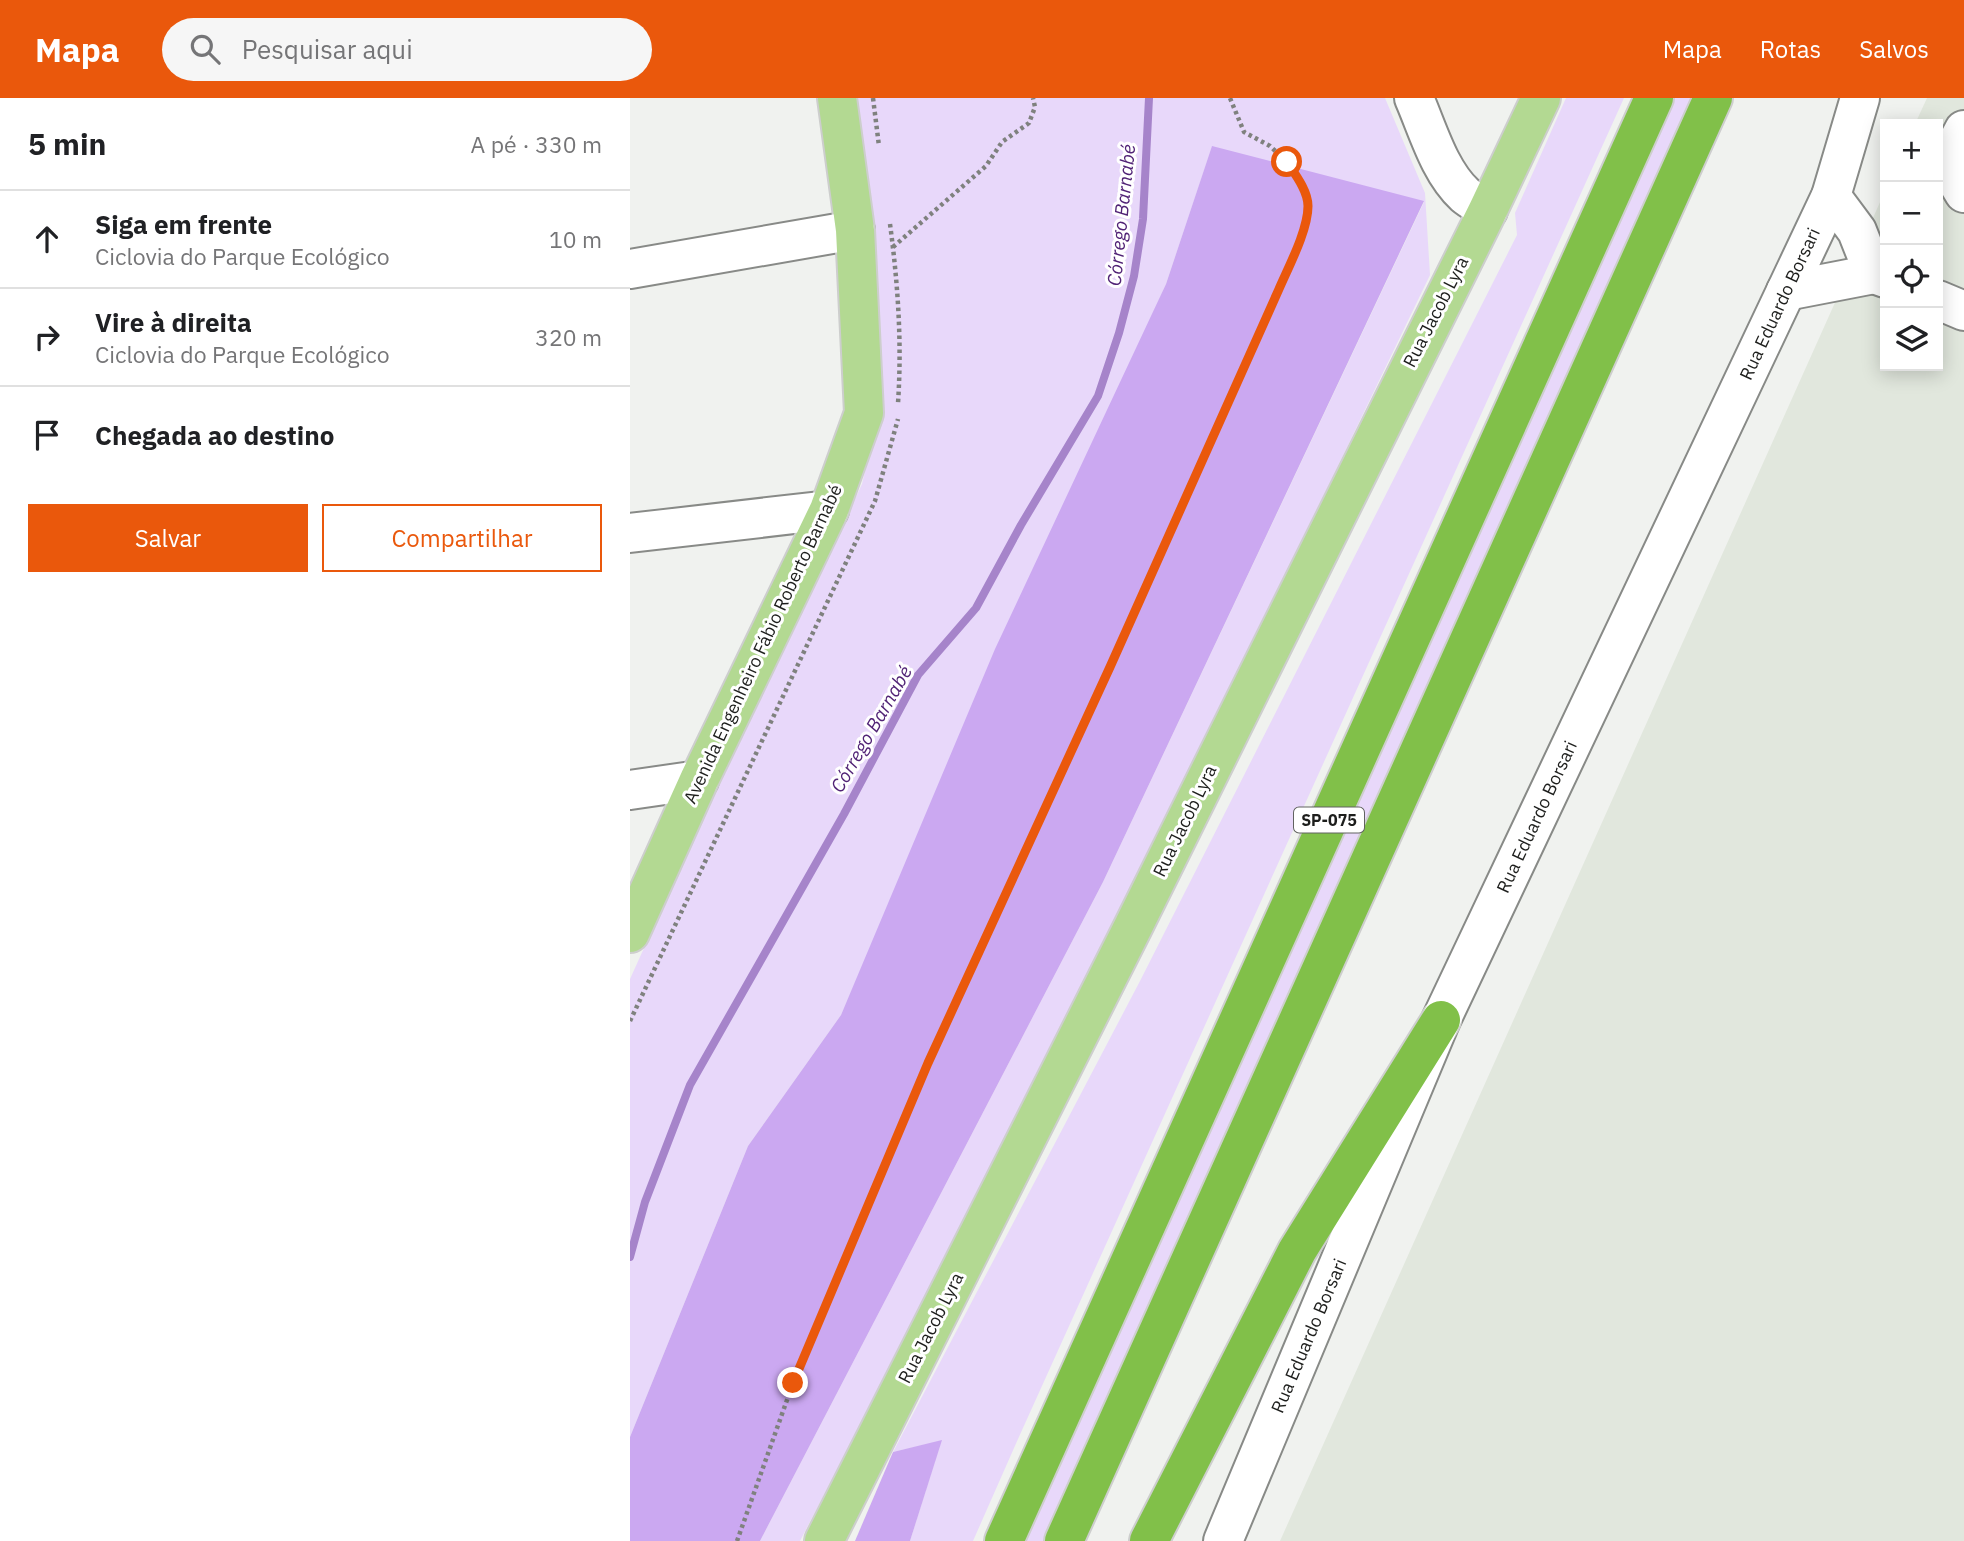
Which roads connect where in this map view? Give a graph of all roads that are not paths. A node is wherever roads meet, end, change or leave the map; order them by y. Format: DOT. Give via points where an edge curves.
graph roads {
  1 [pos="837,98"];
  2 [pos="1414,98"];
  3 [pos="1541,98"];
  4 [pos="1654,98"];
  5 [pos="1713,98"];
  6 [pos="1860,98"];
  7 [pos="1964,130"];
  8 [pos="1964,193"];
  9 [pos="1831,196"];
  10 [pos="1488,210"];
  11 [pos="855,230"];
  12 [pos="630,269"];
  13 [pos="1880,276"];
  14 [pos="1786,292"];
  15 [pos="1943,302"];
  16 [pos="1964,311"];
  17 [pos="829,510"];
  18 [pos="630,534"];
  19 [pos="699,780"];
  20 [pos="630,790"];
  21 [pos="630,933"];
  22 [pos="1441,1020"];
  23 [pos="824,1541"];
  24 [pos="1004,1541"];
  25 [pos="1064,1541"];
  26 [pos="1149,1541"];
  27 [pos="1223,1541"];
  1 -- 11 [label="main road, Avenida Engenheiro Fábio Roberto Barnabé"];
  2 -- 10 [label="street" via="1452,178 1465,195"];
  3 -- 10 [label="main road, Rua Jacob Lyra"];
  4 -- 24 [label="highway, SP-075"];
  5 -- 25 [label="highway, SP-075"];
  6 -- 9 [label="street, Rua Eduardo Borsari"];
  7 -- 8 [label="street" via="1955,147 1952,173"];
  9 -- 13 [label="street" via="1857,231"];
  9 -- 14 [label="street, Rua Eduardo Borsari"];
  10 -- 23 [label="main road, Rua Jacob Lyra"];
  11 -- 12 [label="street"];
  11 -- 17 [label="main road, Avenida Engenheiro Fábio Roberto Barnabé" via="864,413"];
  13 -- 14 [label="street"];
  14 -- 22 [label="street, Rua Eduardo Borsari"];
  15 -- 16 [label="street"];
  17 -- 18 [label="street"];
  17 -- 19 [label="main road, Avenida Engenheiro Fábio Roberto Barnabé"];
  19 -- 20 [label="street"];
  19 -- 21 [label="main road, Avenida Engenheiro Fábio Roberto Barnabé"];
  22 -- 26 [label="highway" via="1297,1251"];
  22 -- 27 [label="street, Rua Eduardo Borsari"];
}
